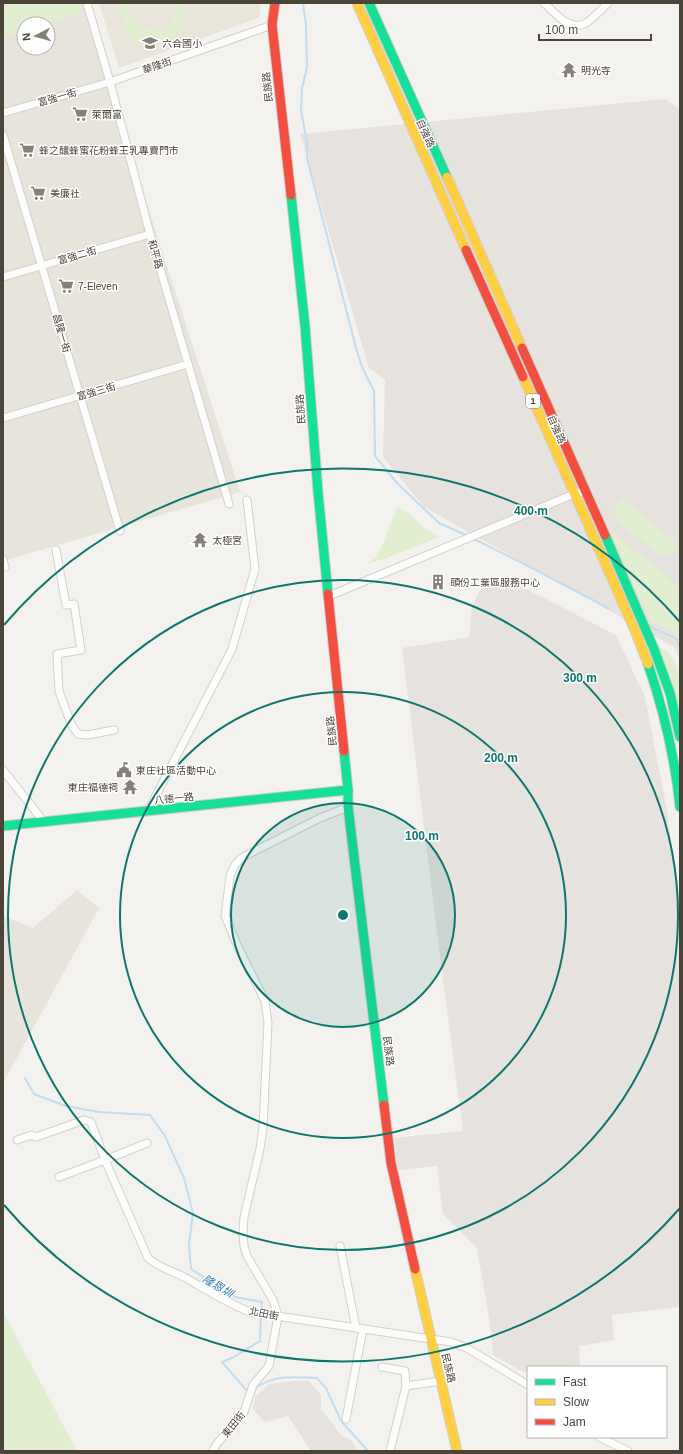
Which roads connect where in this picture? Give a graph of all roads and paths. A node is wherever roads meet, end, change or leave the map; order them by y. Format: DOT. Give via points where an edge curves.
graph roads {
  1 [pos="87,3"];
  2 [pos="275,3"];
  3 [pos="357,3"];
  4 [pos="369,3"];
  5 [pos="544,3"];
  6 [pos="608,3"];
  7 [pos="272,25"];
  8 [pos="110,82"];
  9 [pos="3,113"];
  10 [pos="3,135"];
  11 [pos="427,135"];
  12 [pos="417,140"];
  13 [pos="150,234"];
  14 [pos="42,266"];
  15 [pos="3,277"];
  16 [pos="504,308"];
  17 [pos="495,314"];
  18 [pos="188,364"];
  19 [pos="80,395"];
  20 [pos="3,418"];
  21 [pos="559,431"];
  22 [pos="549,437"];
  23 [pos="586,491"];
  24 [pos="574,494"];
  25 [pos="247,500"];
  26 [pos="229,504"];
  27 [pos="120,531"];
  28 [pos="56,550"];
  29 [pos="3,559"];
  30 [pos="5,567"];
  31 [pos="329,596"];
  32 [pos="114,730"];
  33 [pos="680,737"];
  34 [pos="3,770"];
  35 [pos="348,790"];
  36 [pos="348,807"];
  37 [pos="680,807"];
  38 [pos="148,811"];
  39 [pos="44,822"];
  40 [pos="3,826"];
  41 [pos="17,1140"];
  42 [pos="147,1143"];
  43 [pos="105,1160"];
  44 [pos="59,1177"];
  45 [pos="340,1246"];
  46 [pos="278,1316"];
  47 [pos="360,1328"];
  48 [pos="431,1340"];
  49 [pos="382,1367"];
  50 [pos="441,1381"];
  51 [pos="527,1384"];
  52 [pos="406,1386"];
  53 [pos="346,1419"];
  54 [pos="601,1438"];
  55 [pos="213,1451"];
  56 [pos="390,1451"];
  57 [pos="457,1451"];
  58 [pos="628,1451"];
  1 -- 8 [label="street, 和平路"];
  2 -- 7 [label="main road, 民族路"];
  3 -- 12 [label="main road, 自強路 / 1"];
  4 -- 11 [label="main road, 自強路 / 1"];
  5 -- 6 [label="street" via="567,23 575,26 584,24"];
  7 -- 8 [label="street, 華隆街"];
  7 -- 31 [label="main road, 民族路" via="304,318"];
  8 -- 9 [label="street, 富強一街"];
  8 -- 13 [label="street, 和平路"];
  10 -- 14 [label="street, 昌隆一街"];
  11 -- 12 [label="main road"];
  11 -- 16 [label="main road, 自強路 / 1"];
  12 -- 17 [label="main road, 自強路 / 1"];
  13 -- 14 [label="street, 富強二街"];
  13 -- 18 [label="street, 和平路"];
  14 -- 15 [label="street, 富強二街"];
  14 -- 19 [label="street, 昌隆一街"];
  16 -- 17 [label="main road"];
  16 -- 21 [label="main road, 自強路 / 1"];
  17 -- 22 [label="main road, 自強路 / 1"];
  18 -- 19 [label="street, 富強三街"];
  18 -- 26 [label="street, 和平路"];
  19 -- 20 [label="street, 富強三街"];
  19 -- 27 [label="street, 昌隆一街"];
  21 -- 22 [label="main road"];
  21 -- 23 [label="main road, 自強路 / 1"];
  22 -- 24 [label="main road, 自強路 / 1"];
  23 -- 24 [label="street"];
  23 -- 33 [label="main road, 自強路 / 1" via="654,649 670,693"];
  24 -- 31 [label="street"];
  24 -- 37 [label="main road, 自強路 / 1" via="650,670 674,757"];
  25 -- 38 [label="street" via="255,569 232,649"];
  28 -- 32 [label="street" via="66,606 74,604 81,650 57,654 59,691 71,724 78,734"];
  29 -- 30 [label="street"];
  31 -- 35 [label="main road, 民族路"];
  34 -- 39 [label="street"];
  35 -- 36 [label="main road, 民族路"];
  35 -- 38 [label="main road, 八德一路"];
  36 -- 46 [label="street" via="320,818 241,858 230,876 225,916 266,1001 268,1023 263,1127 244,1217 244,1246 247,1256 273,1300"];
  36 -- 48 [label="main road, 民族路" via="391,1163"];
  38 -- 39 [label="main road, 八德一路"];
  39 -- 40 [label="main road, 八德一路"];
  41 -- 43 [label="street, 北田街" via="32,1135 36,1137 84,1120 91,1122"];
  42 -- 43 [label="street"];
  43 -- 44 [label="street"];
  43 -- 46 [label="street, 北田街" via="148,1258 155,1265 184,1277 232,1305 250,1312"];
  45 -- 47 [label="street"];
  46 -- 47 [label="street, 北田街"];
  46 -- 55 [label="street, 東田街" via="269,1366 253,1385 244,1412"];
  47 -- 48 [label="street, 北田街"];
  47 -- 53 [label="street"];
  48 -- 50 [label="main road, 民族路"];
  48 -- 51 [label="street, 北田街" via="451,1342 467,1348"];
  49 -- 52 [label="street" via="405,1371"];
  50 -- 52 [label="street"];
  50 -- 57 [label="main road, 民族路"];
  52 -- 56 [label="street"];
  54 -- 58 [label="street"];
}
